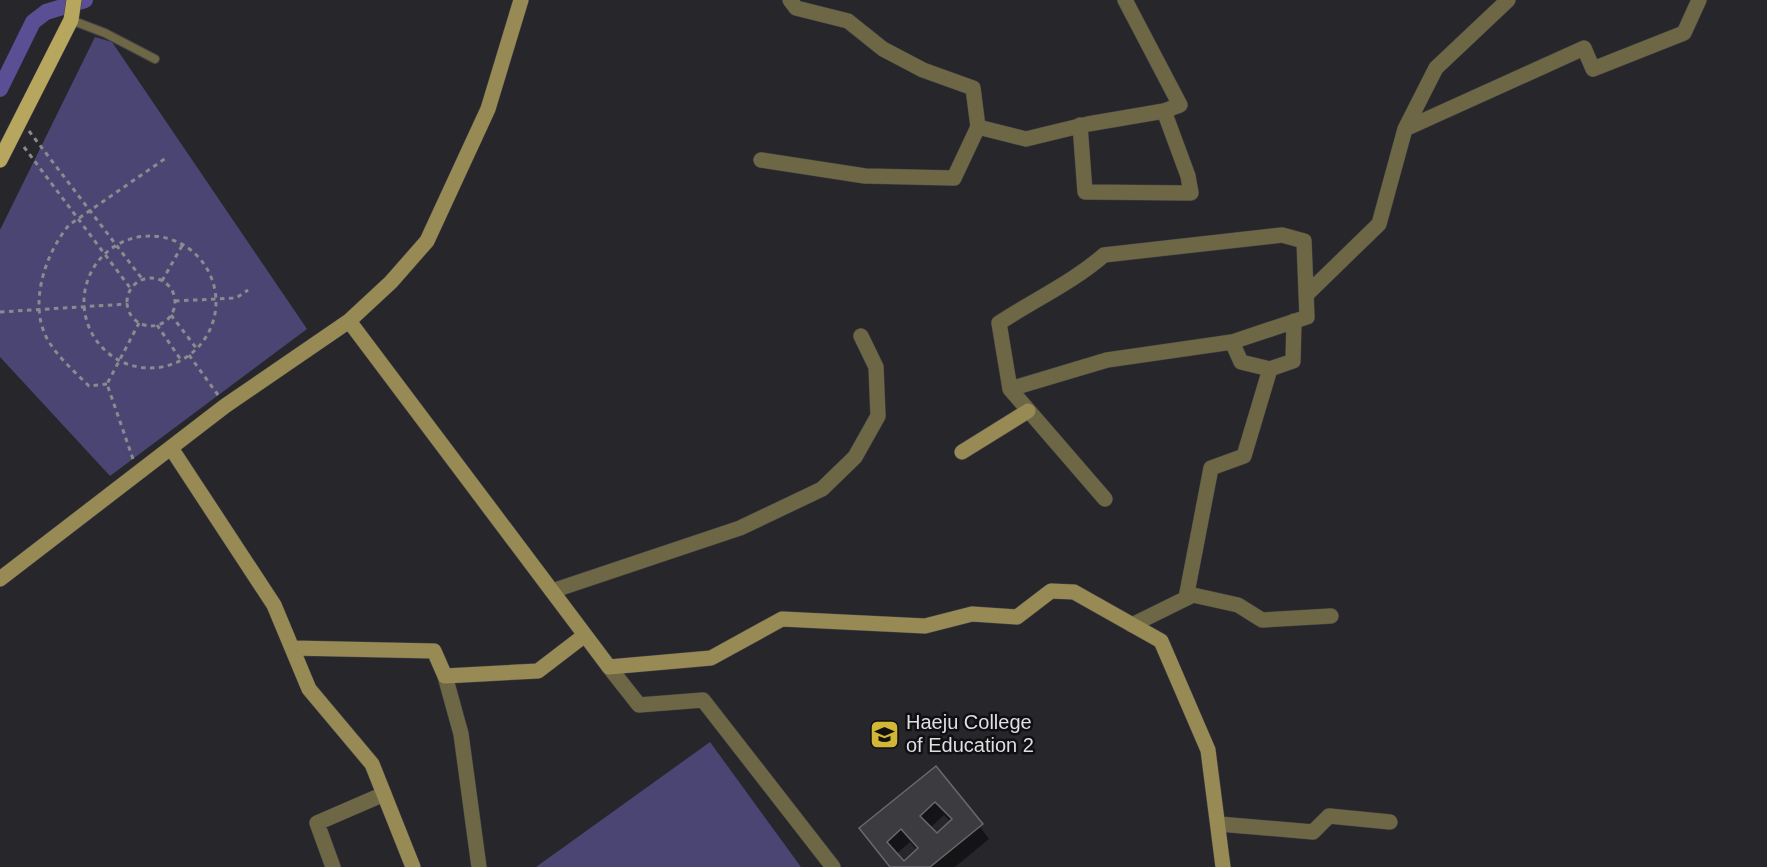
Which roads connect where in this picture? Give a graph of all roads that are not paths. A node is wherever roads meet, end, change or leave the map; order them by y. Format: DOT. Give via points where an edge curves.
graph roads {
  1 [pos="74,0"];
  2 [pos="521,0"];
  3 [pos="790,0"];
  4 [pos="1125,0"];
  5 [pos="1508,0"];
  6 [pos="1699,0"];
  7 [pos="71,20"];
  8 [pos="155,59"];
  9 [pos="1164,111"];
  10 [pos="1080,125"];
  11 [pos="978,128"];
  12 [pos="1405,129"];
  13 [pos="0,160"];
  14 [pos="761,160"];
  15 [pos="1306,295"];
  16 [pos="349,321"];
  17 [pos="1294,321"];
  18 [pos="861,336"];
  19 [pos="1232,342"];
  20 [pos="1270,369"];
  21 [pos="1010,389"];
  22 [pos="1028,411"];
  23 [pos="171,448"];
  24 [pos="962,452"];
  25 [pos="1105,499"];
  26 [pos="0,579"];
  27 [pos="552,591"];
  28 [pos="1186,598"];
  29 [pos="1331,616"];
  30 [pos="1132,625"];
  31 [pos="585,635"];
  32 [pos="292,648"];
  33 [pos="609,667"];
  34 [pos="445,676"];
  35 [pos="384,794"];
  36 [pos="1390,822"];
  37 [pos="1219,824"];
  38 [pos="1225,863"];
  39 [pos="333,867"];
  40 [pos="412,867"];
  41 [pos="479,867"];
  42 [pos="833,867"];
  1 -- 7 [label="main road"];
  2 -- 16 [label="street" via="488,109 427,241"];
  3 -- 11 [label="street" via="796,8 848,21 883,49 973,88"];
  4 -- 9 [label="street" via="1180,105"];
  5 -- 12 [label="street" via="1436,68"];
  6 -- 12 [label="street" via="1683,33 1593,69 1584,48"];
  7 -- 8 [label="lane"];
  7 -- 13 [label="main road"];
  9 -- 10 [label="street"];
  9 -- 10 [label="street" via="1191,193 1085,192"];
  10 -- 11 [label="street" via="1026,139"];
  11 -- 14 [label="street" via="954,178 866,176"];
  12 -- 15 [label="street" via="1379,224"];
  15 -- 17 [label="street" via="1307,316"];
  15 -- 21 [label="street" via="1304,241 1282,235 1104,255 1084,273 999,323"];
  16 -- 23 [label="street"];
  16 -- 27 [label="street"];
  17 -- 19 [label="street"];
  17 -- 20 [label="street" via="1293,361"];
  18 -- 27 [label="street" via="876,367 879,416 855,457 822,489 740,528"];
  19 -- 20 [label="street" via="1241,362"];
  19 -- 21 [label="street" via="1107,360"];
  20 -- 28 [label="street" via="1244,456 1211,468"];
  21 -- 22 [label="street"];
  22 -- 24 [label="street"];
  22 -- 25 [label="street"];
  23 -- 26 [label="street"];
  23 -- 32 [label="street" via="274,605"];
  27 -- 31 [label="street"];
  28 -- 29 [label="street" via="1193,595 1238,605 1262,620"];
  28 -- 30 [label="street"];
  30 -- 33 [label="street" via="1074,592 1051,591 1017,617 972,614 925,626 782,619 711,658"];
  30 -- 37 [label="street" via="1161,641 1208,750"];
  31 -- 33 [label="street"];
  31 -- 34 [label="street" via="538,671"];
  32 -- 34 [label="street" via="434,651"];
  32 -- 35 [label="street" via="309,688 372,764"];
  33 -- 42 [label="street" via="639,705 703,700"];
  34 -- 41 [label="street" via="461,734"];
  35 -- 39 [label="street" via="317,823"];
  35 -- 40 [label="street"];
  36 -- 37 [label="street" via="1329,816 1313,832"];
  37 -- 38 [label="street"];
}
